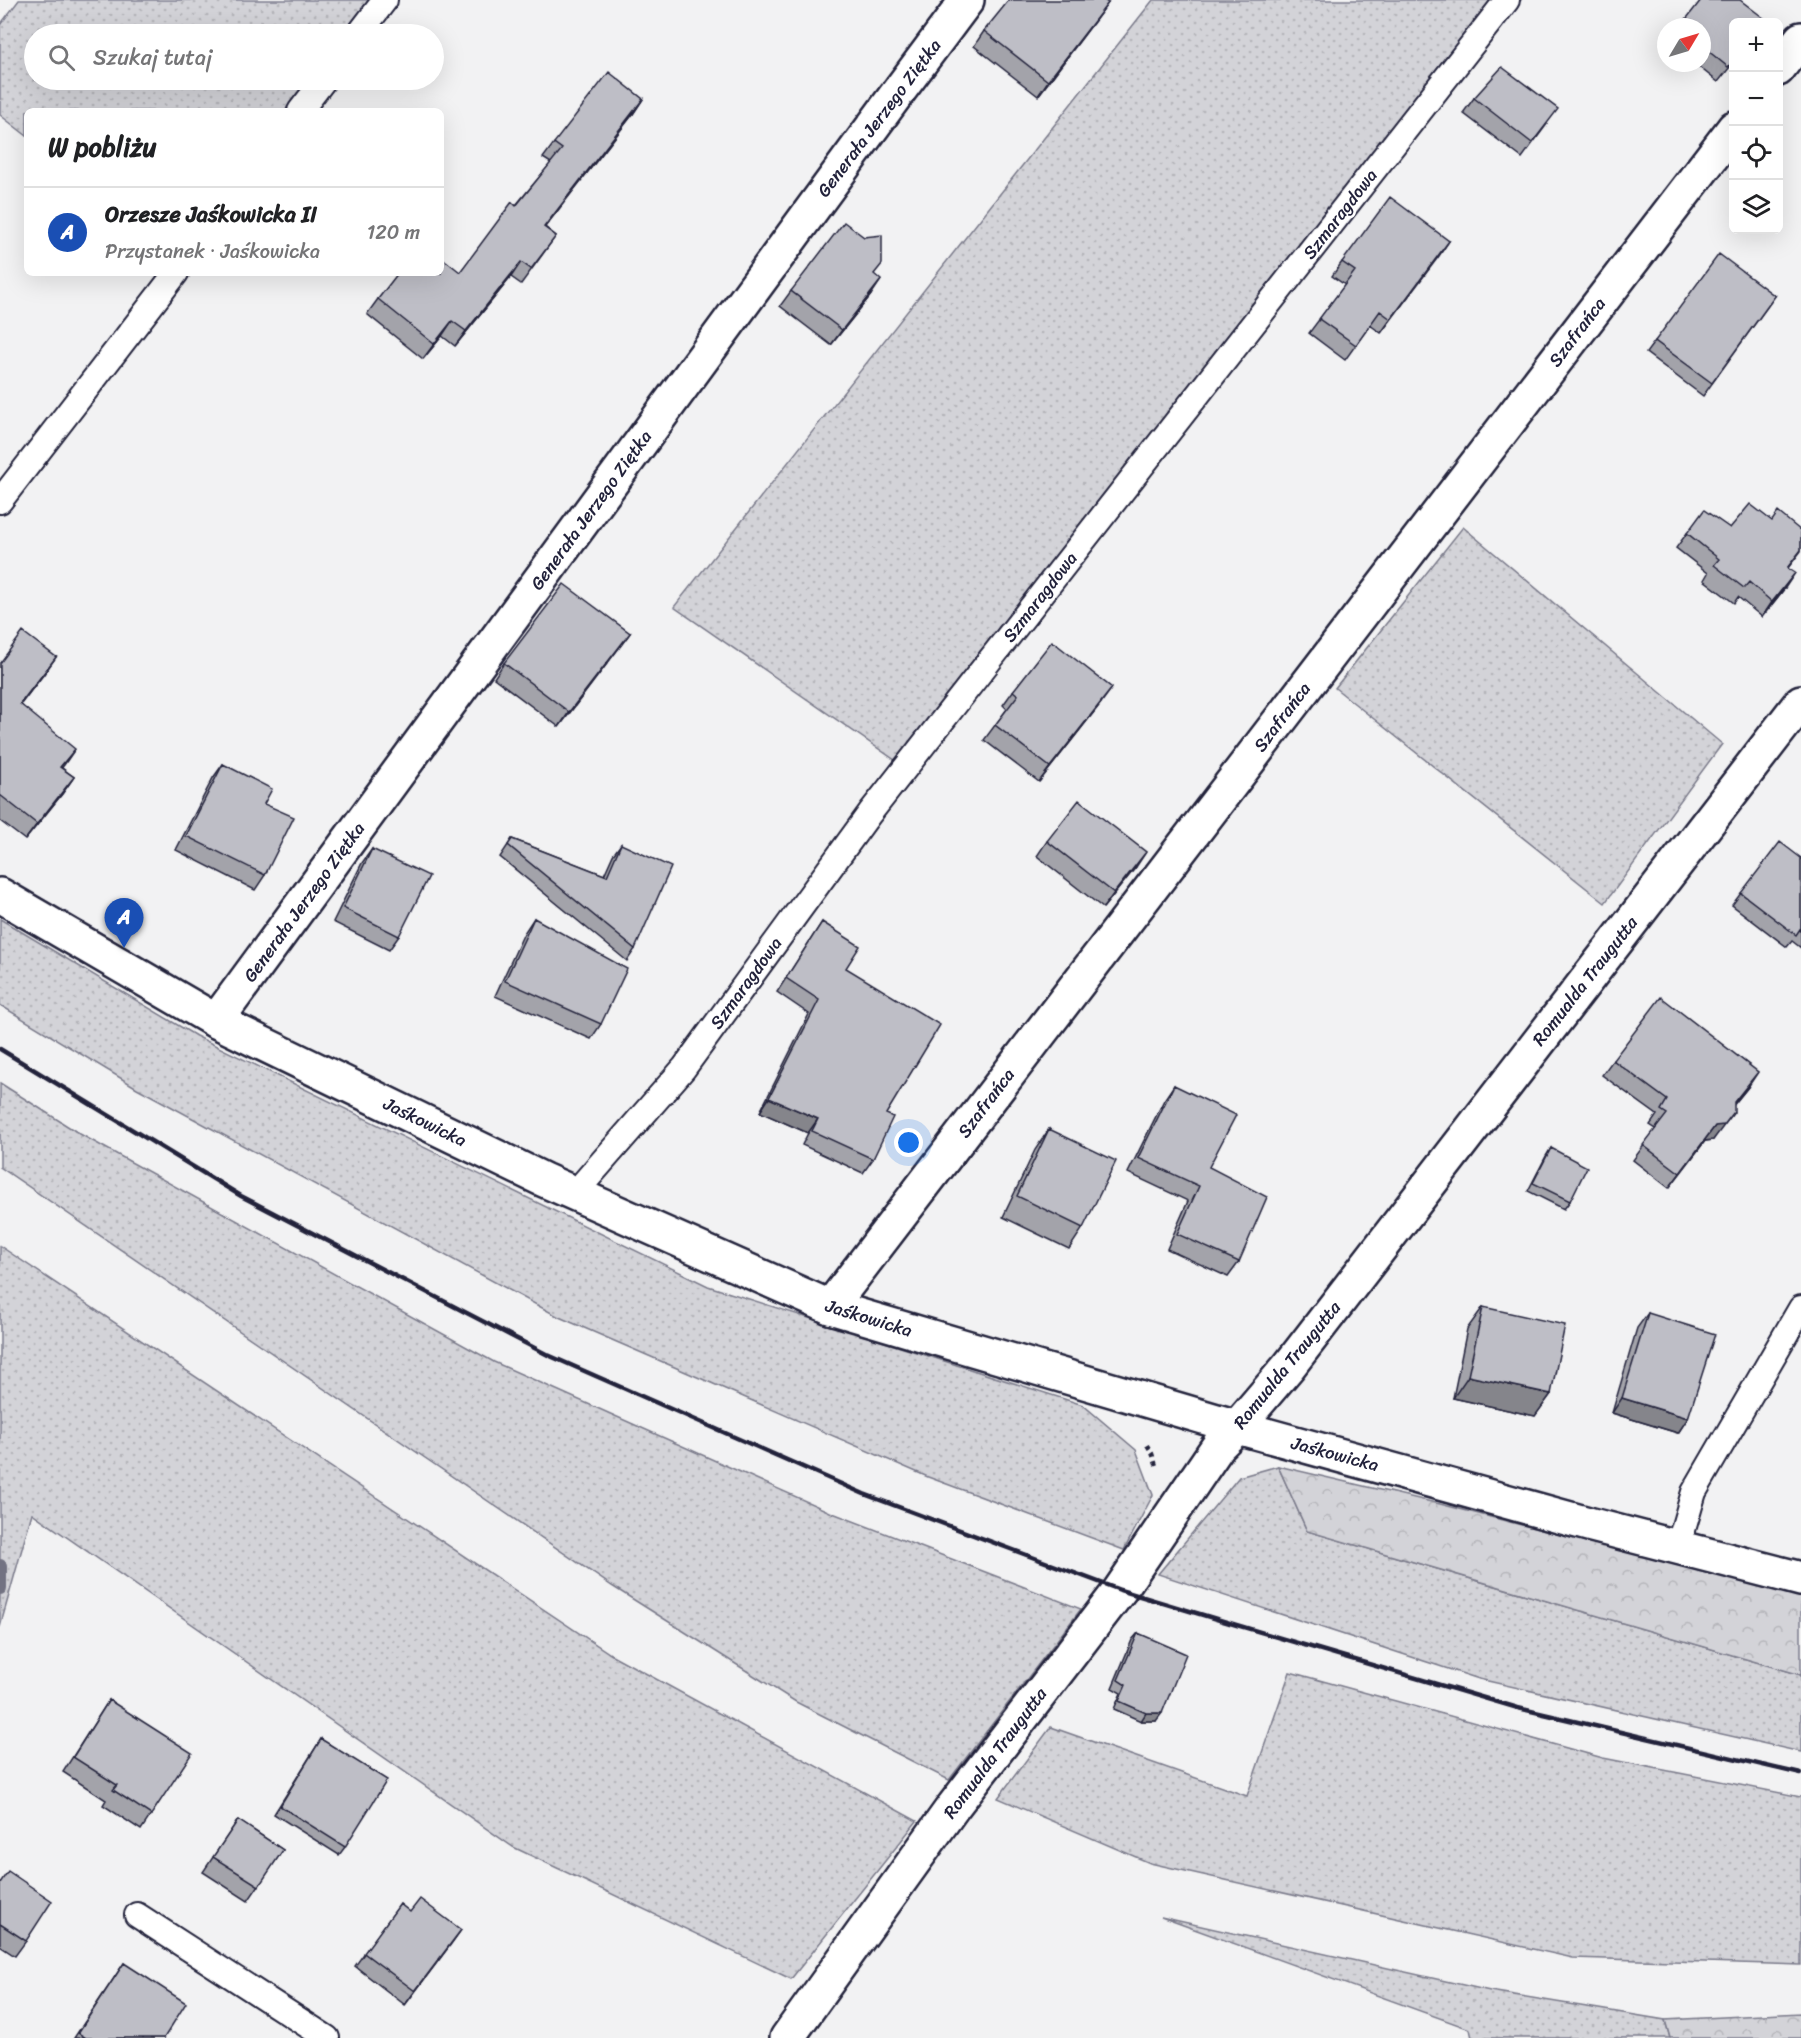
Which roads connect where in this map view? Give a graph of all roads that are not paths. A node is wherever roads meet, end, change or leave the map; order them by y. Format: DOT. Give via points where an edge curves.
graph roads {
  1 [pos="386,0"];
  2 [pos="967,0"];
  3 [pos="1507,0"];
  4 [pos="367,24"];
  5 [pos="1801,39"];
  6 [pos="1783,64"];
  7 [pos="316,90"];
  8 [pos="302,108"];
  9 [pos="1729,135"];
  10 [pos="174,276"];
  11 [pos="0,501"];
  12 [pos="1801,702"];
  13 [pos="0,895"];
  14 [pos="216,1021"];
  15 [pos="574,1194"];
  16 [pos="830,1307"];
  17 [pos="1801,1308"];
  18 [pos="1237,1427"];
  19 [pos="1678,1547"];
  20 [pos="1801,1579"];
  21 [pos="137,1915"];
  22 [pos="327,2038"];
  23 [pos="787,2038"];
  1 -- 4 [label="lane"];
  2 -- 14 [label="street, Generała Jerzego Ziętka"];
  3 -- 15 [label="lane, Szmaragdowa" via="870,813 684,1068"];
  5 -- 6 [label="street"];
  7 -- 8 [label="lane"];
  9 -- 16 [label="street, Szafrańca"];
  10 -- 11 [label="lane"];
  12 -- 18 [label="street, Romualda Traugutta" via="1289,1366"];
  13 -- 14 [label="street, Jaśkowicka"];
  14 -- 15 [label="street, Jaśkowicka"];
  15 -- 16 [label="street, Jaśkowicka"];
  16 -- 18 [label="street, Jaśkowicka"];
  17 -- 19 [label="lane" via="1694,1492"];
  18 -- 19 [label="street, Jaśkowicka"];
  18 -- 23 [label="street, Romualda Traugutta" via="1219,1445 1120,1590 952,1807"];
  19 -- 20 [label="street, Jaśkowicka"];
  21 -- 22 [label="lane"];
}
